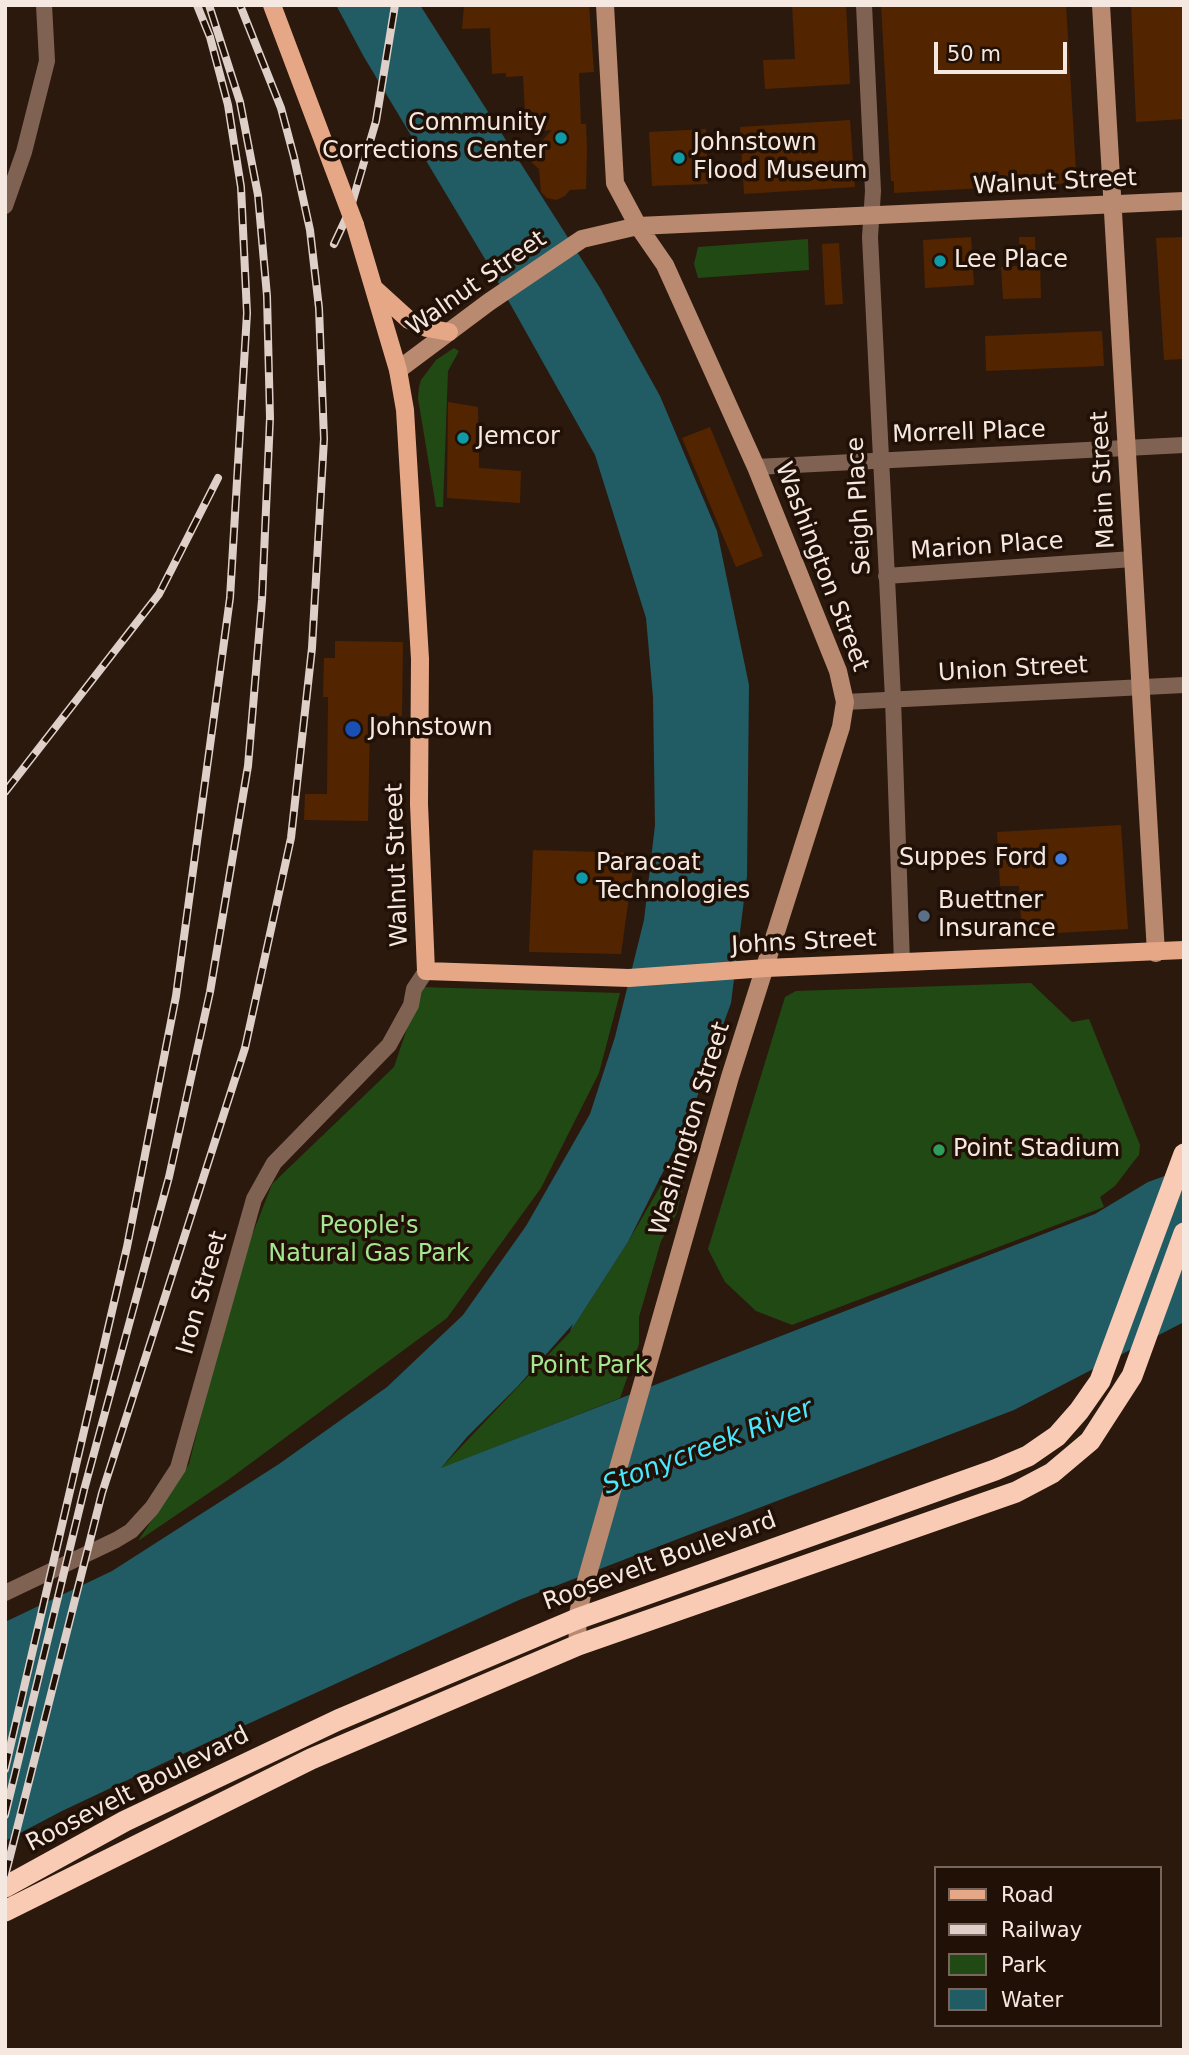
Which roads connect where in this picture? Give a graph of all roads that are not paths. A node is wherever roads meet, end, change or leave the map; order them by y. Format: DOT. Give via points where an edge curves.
graph roads {
  1 [pos="44,5"];
  2 [pos="272,5"];
  3 [pos="605,5"];
  4 [pos="864,5"];
  5 [pos="1101,5"];
  6 [pos="1184,201"];
  7 [pos="1112,204"];
  8 [pos="5,206"];
  9 [pos="873,216"];
  10 [pos="638,226"];
  11 [pos="373,287"];
  12 [pos="449,332"];
  13 [pos="398,370"];
  14 [pos="1184,445"];
  15 [pos="1127,448"];
  16 [pos="880,459"];
  17 [pos="756,467"];
  18 [pos="1133,559"];
  19 [pos="886,576"];
  20 [pos="1184,685"];
  21 [pos="1141,687"];
  22 [pos="893,699"];
  23 [pos="845,702"];
  24 [pos="1184,950"];
  25 [pos="1156,953"];
  26 [pos="902,963"];
  27 [pos="766,968"];
  28 [pos="426,971"];
  29 [pos="1184,1154"];
  30 [pos="1184,1233"];
  31 [pos="5,1593"];
  32 [pos="577,1619"];
  33 [pos="578,1645"];
  34 [pos="5,1887"];
  35 [pos="5,1911"];
  1 -- 8 [label="street" via="47,61"];
  2 -- 11 [label="main road, bridge" via="355,225"];
  3 -- 10 [label="main road, Washington Street" via="615,183"];
  4 -- 9 [label="street, Seigh Place"];
  5 -- 7 [label="main road, Main Street"];
  6 -- 7 [label="main road, Walnut Street"];
  7 -- 9 [label="main road, Walnut Street"];
  7 -- 15 [label="main road, Main Street"];
  9 -- 10 [label="main road, Walnut Street"];
  9 -- 16 [label="street, Seigh Place" via="870,237"];
  10 -- 12 [label="main road, Walnut Street" via="582,239"];
  10 -- 17 [label="main road, Washington Street" via="665,265"];
  11 -- 12 [label="main road" via="409,320"];
  11 -- 13 [label="main road"];
  12 -- 13 [label="main road, Walnut Street"];
  13 -- 28 [label="main road, Walnut Street" via="405,410 420,659 419,804"];
  14 -- 15 [label="street, Morrell Place"];
  15 -- 16 [label="street, Morrell Place"];
  15 -- 18 [label="main road, Main Street"];
  16 -- 17 [label="street, Morrell Place"];
  16 -- 19 [label="street, Seigh Place"];
  17 -- 23 [label="main road, Washington Street" via="838,671"];
  18 -- 19 [label="street, Marion Place"];
  18 -- 21 [label="main road, Main Street"];
  19 -- 22 [label="street, Seigh Place"];
  20 -- 21 [label="street, Union Street"];
  21 -- 22 [label="street, Union Street"];
  21 -- 25 [label="main road, Main Street"];
  22 -- 23 [label="street, Union Street"];
  22 -- 26 [label="street, Seigh Place"];
  23 -- 27 [label="main road, Washington Street"];
  24 -- 25 [label="main road, Johns Street"];
  25 -- 26 [label="main road, Johns Street"];
  26 -- 27 [label="main road, Johns Street"];
  27 -- 28 [label="main road, Johns Street" via="629,978"];
  27 -- 32 [label="main road, Washington Street" via="730,1077"];
  28 -- 31 [label="street, Iron Street" via="389,1045 274,1163 254,1199 178,1468 152,1508 116,1540"];
  29 -- 32 [label="highway, Roosevelt Boulevard" via="1100,1381 1057,1436 1028,1456 995,1470"];
  30 -- 33 [label="highway, Roosevelt Boulevard" via="1132,1376 1090,1441 1052,1473 1016,1492"];
  32 -- 33 [label="main road, Washington Street"];
  32 -- 34 [label="highway, Roosevelt Boulevard" via="338,1720 125,1821"];
  33 -- 35 [label="highway, Roosevelt Boulevard" via="311,1759"];
}
